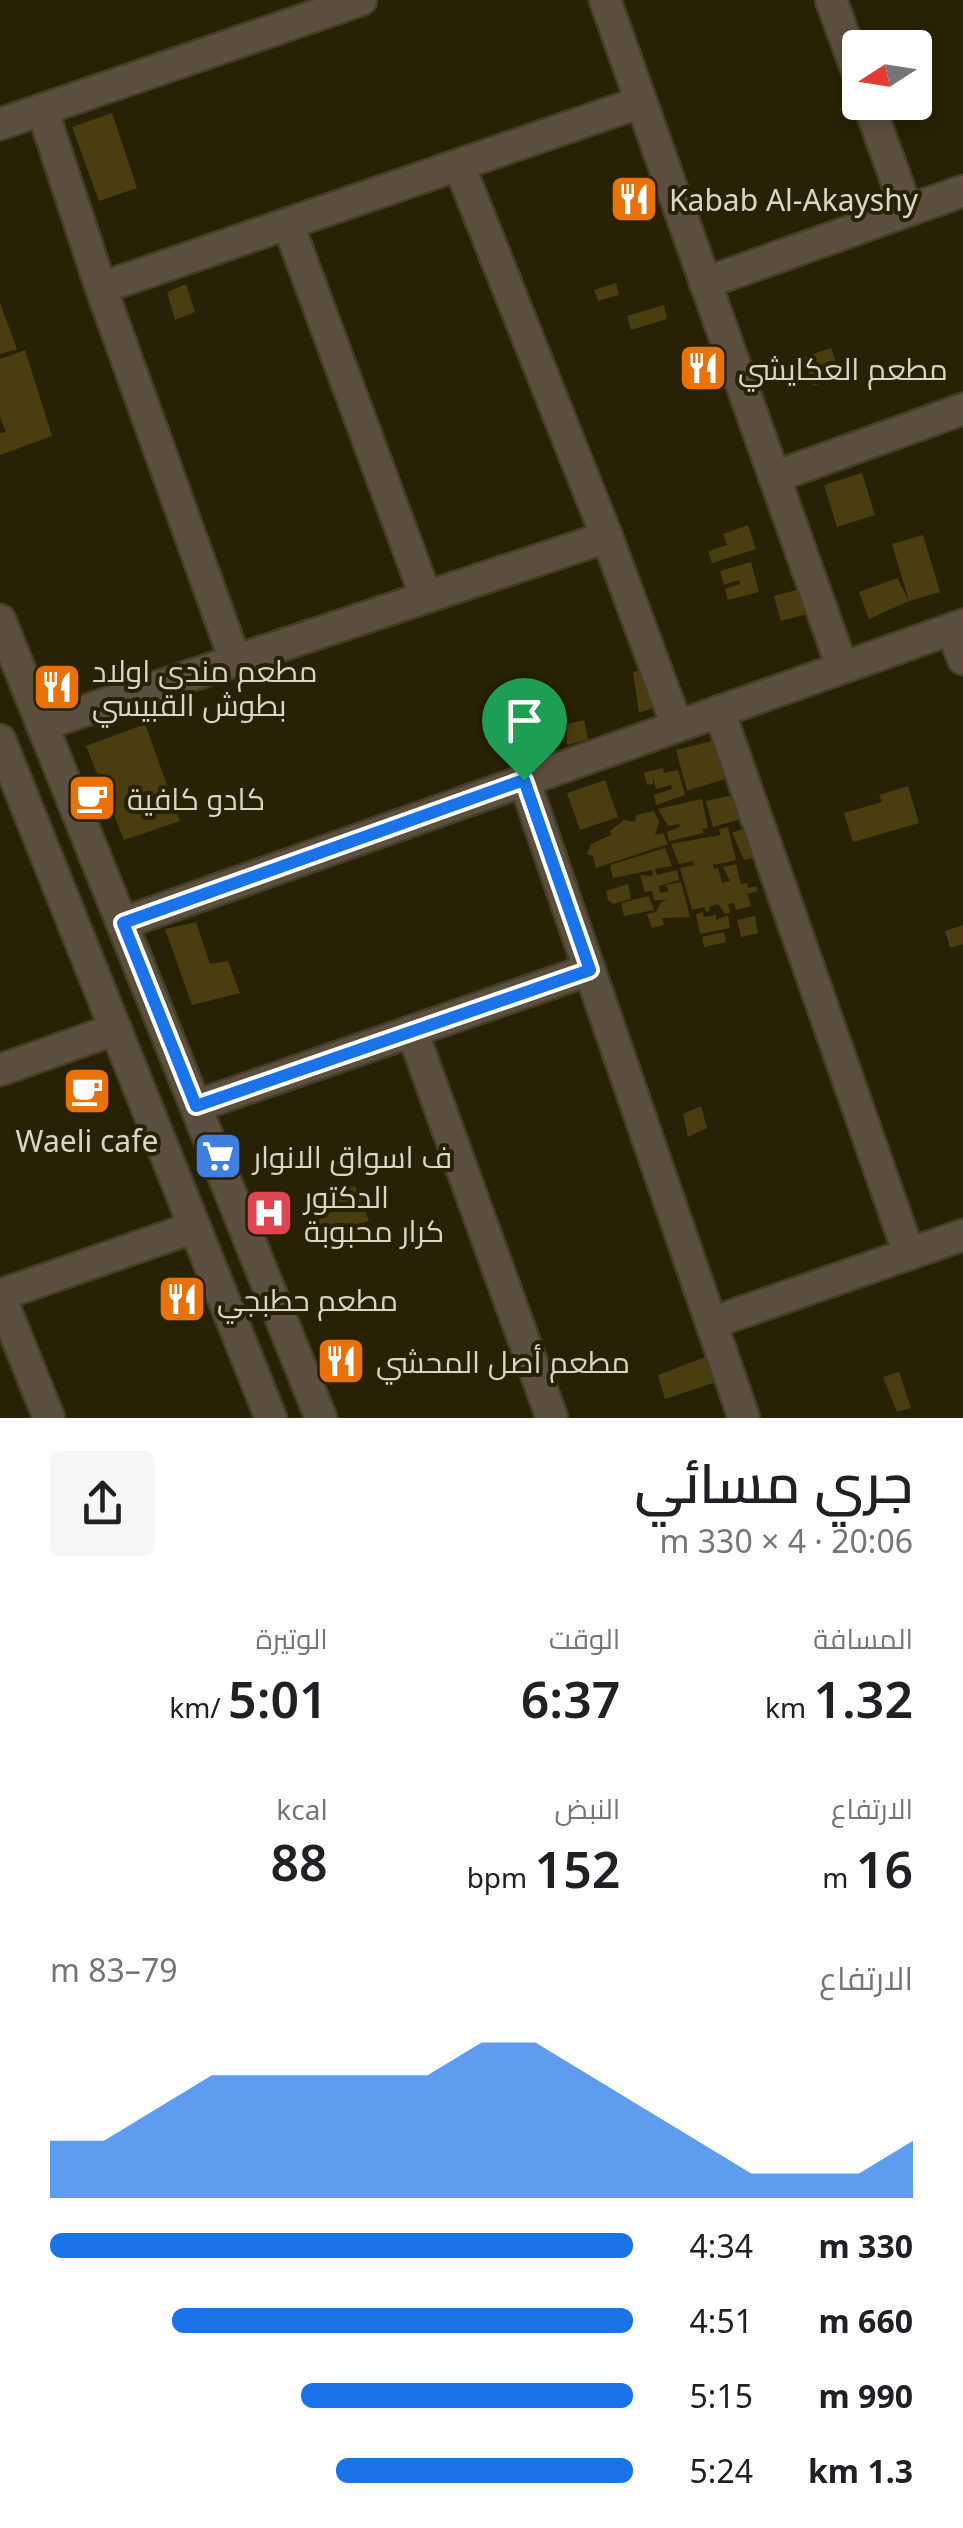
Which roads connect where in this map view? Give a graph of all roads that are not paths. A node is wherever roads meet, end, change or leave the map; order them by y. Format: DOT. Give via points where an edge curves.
graph roads {
  1 [pos="361,0"];
  2 [pos="605,0"];
  3 [pos="832,0"];
  4 [pos="843,30"];
  5 [pos="641,102"];
  6 [pos="42,109"];
  7 [pos="874,120"];
  8 [pos="0,124"];
  9 [pos="458,165"];
  10 [pos="963,191"];
  11 [pos="907,210"];
  12 [pos="288,224"];
  13 [pos="706,284"];
  14 [pos="101,288"];
  15 [pos="963,409"];
  16 [pos="774,477"];
  17 [pos="606,536"];
  18 [pos="426,597"];
  19 [pos="0,620"];
  20 [pos="958,627"];
  21 [pos="963,659"];
  22 [pos="235,660"];
  23 [pos="842,667"];
  24 [pos="719,711"];
  25 [pos="42,725"];
  26 [pos="677,726"];
  27 [pos="0,740"];
  28 [pos="524,780"];
  29 [pos="123,923"];
  30 [pos="590,970"];
  31 [pos="116,1029"];
  32 [pos="412,1031"];
  33 [pos="0,1070"];
  34 [pos="196,1106"];
  35 [pos="195,1227"];
  36 [pos="963,1235"];
  37 [pos="909,1254"];
  38 [pos="0,1295"];
  39 [pos="711,1323"];
  40 [pos="313,1412"];
  41 [pos="272,1417"];
  42 [pos="48,1418"];
  43 [pos="552,1418"];
  44 [pos="744,1418"];
  1 -- 6 [label="street"];
  2 -- 5 [label="street"];
  3 -- 4 [label="street"];
  5 -- 9 [label="street"];
  5 -- 13 [label="street"];
  6 -- 8 [label="street"];
  6 -- 14 [label="street"];
  7 -- 11 [label="street"];
  9 -- 12 [label="street"];
  9 -- 17 [label="street"];
  10 -- 11 [label="street"];
  11 -- 13 [label="street"];
  12 -- 14 [label="street"];
  12 -- 18 [label="street"];
  13 -- 16 [label="street"];
  14 -- 22 [label="street"];
  15 -- 16 [label="street"];
  16 -- 23 [label="street"];
  17 -- 18 [label="street"];
  17 -- 26 [label="street"];
  18 -- 22 [label="street"];
  19 -- 25 [label="street"];
  20 -- 21 [label="street"];
  20 -- 23 [label="street"];
  22 -- 25 [label="street"];
  23 -- 24 [label="street"];
  24 -- 26 [label="street"];
  24 -- 37 [label="street"];
  25 -- 29 [label="street"];
  26 -- 28 [label="street"];
  27 -- 31 [label="street"];
  28 -- 29 [label="street"];
  28 -- 30 [label="street"];
  29 -- 34 [label="street"];
  30 -- 32 [label="street"];
  30 -- 39 [label="street"];
  31 -- 33 [label="street"];
  31 -- 35 [label="street"];
  32 -- 34 [label="street"];
  32 -- 43 [label="street"];
  34 -- 40 [label="street"];
  35 -- 38 [label="street"];
  35 -- 41 [label="street"];
  36 -- 37 [label="street"];
  37 -- 39 [label="street"];
  38 -- 42 [label="street"];
  39 -- 44 [label="street"];
}
